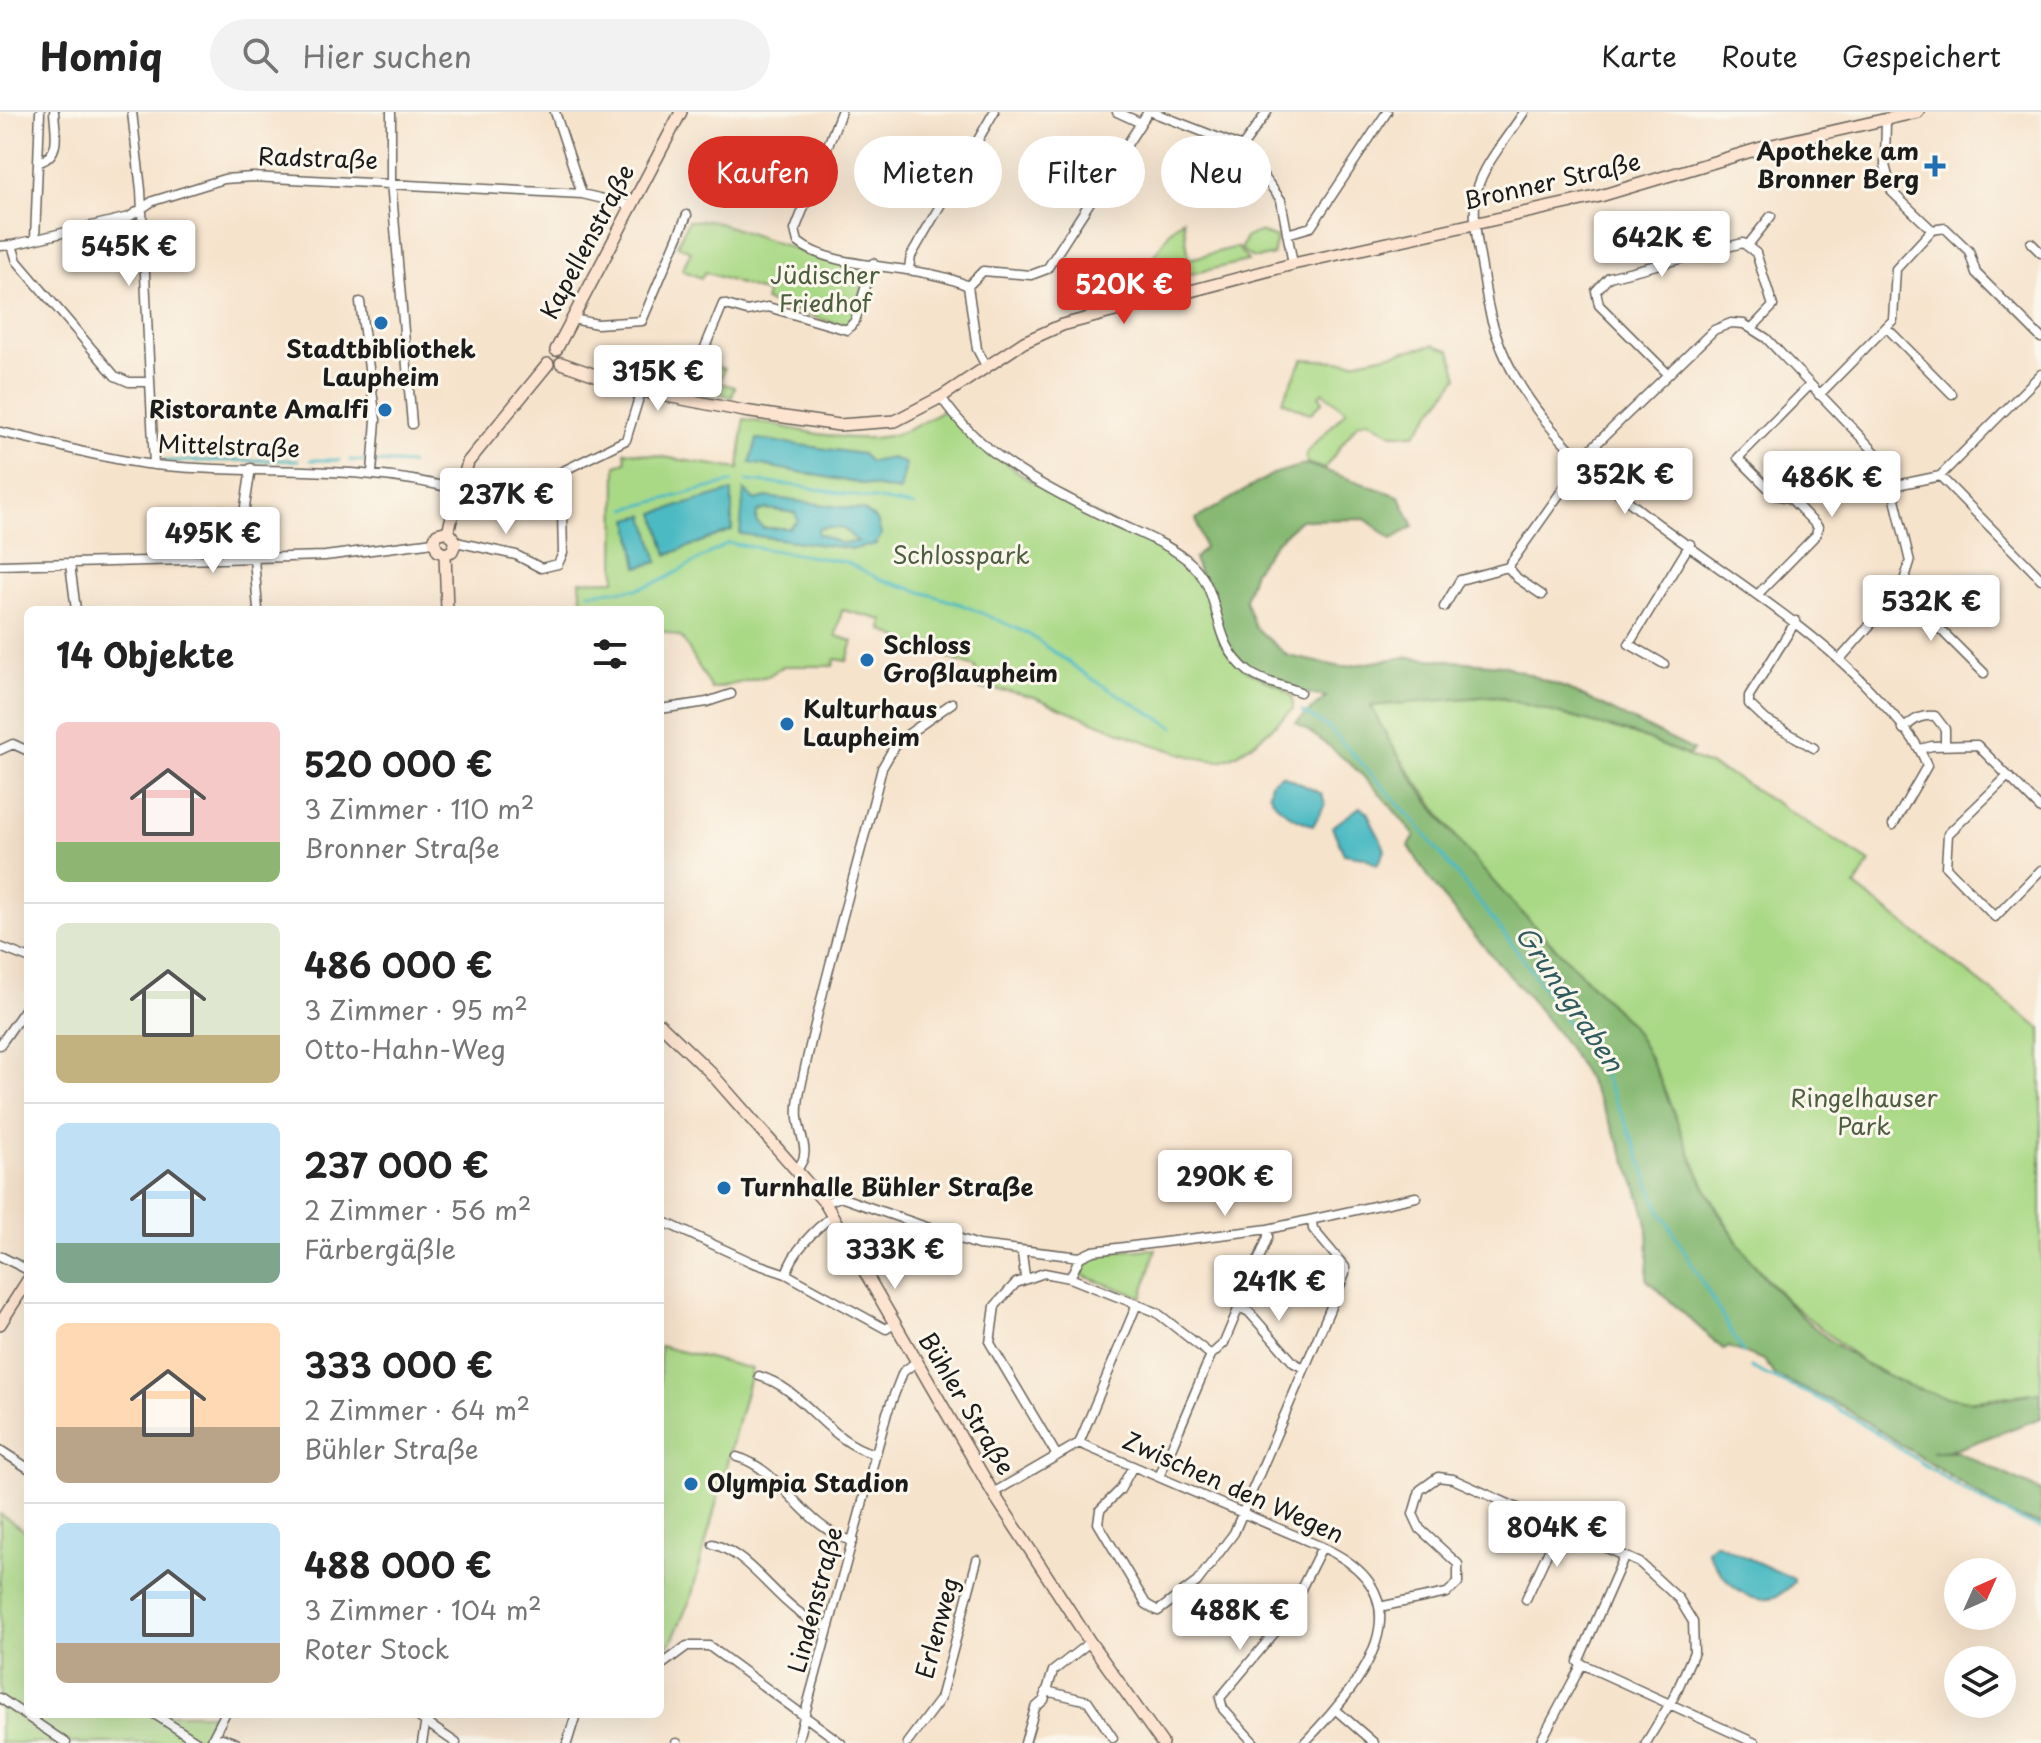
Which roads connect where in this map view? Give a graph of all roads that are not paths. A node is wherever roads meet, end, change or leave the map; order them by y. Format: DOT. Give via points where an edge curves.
graph roads {
  1 [pos="40,112"];
  2 [pos="54,112"];
  3 [pos="132,112"];
  4 [pos="391,112"];
  5 [pos="555,112"];
  6 [pos="681,112"];
  7 [pos="841,112"];
  8 [pos="994,112"];
  9 [pos="1117,112"];
  10 [pos="1150,112"];
  11 [pos="1267,112"];
  12 [pos="1387,112"];
  13 [pos="1524,112"];
  14 [pos="1918,112"];
  15 [pos="1893,116"];
  16 [pos="1141,123"];
  17 [pos="1213,136"];
  18 [pos="1250,136"];
  19 [pos="40,162"];
  20 [pos="391,182"];
  21 [pos="1271,183"];
  22 [pos="582,194"];
  23 [pos="633,206"];
  24 [pos="142,208"];
  25 [pos="687,215"];
  26 [pos="1771,216"];
  27 [pos="1477,223"];
  28 [pos="1932,230"];
  29 [pos="1287,234"];
  30 [pos="35,239"];
  31 [pos="2031,243"];
  32 [pos="12,245"];
  33 [pos="1748,245"];
  34 [pos="0,246"];
  35 [pos="2041,253"];
  36 [pos="873,263"];
  37 [pos="1293,264"];
  38 [pos="909,268"];
  39 [pos="968,286"];
  40 [pos="360,302"];
  41 [pos="573,319"];
  42 [pos="1753,327"];
  43 [pos="1886,327"];
  44 [pos="2041,338"];
  45 [pos="554,364"];
  46 [pos="986,366"];
  47 [pos="1668,374"];
  48 [pos="2041,374"];
  49 [pos="149,382"];
  50 [pos="1810,385"];
  51 [pos="641,391"];
  52 [pos="1952,394"];
  53 [pos="1819,395"];
  54 [pos="941,397"];
  55 [pos="683,400"];
  56 [pos="412,424"];
  57 [pos="0,432"];
  58 [pos="1581,462"];
  59 [pos="154,465"];
  60 [pos="251,468"];
  61 [pos="372,473"];
  62 [pos="1940,476"];
  63 [pos="1892,486"];
  64 [pos="458,490"];
  65 [pos="448,531"];
  66 [pos="434,542"];
  67 [pos="456,542"];
  68 [pos="1690,544"];
  69 [pos="445,554"];
  70 [pos="237,558"];
  71 [pos="254,558"];
  72 [pos="70,564"];
  73 [pos="0,565"];
  74 [pos="1508,567"];
  75 [pos="2041,579"];
  76 [pos="1901,590"];
  77 [pos="1758,594"];
  78 [pos="1542,595"];
  79 [pos="75,606"];
  80 [pos="258,606"];
  81 [pos="447,606"];
  82 [pos="1444,607"];
  83 [pos="1796,621"];
  84 [pos="1840,659"];
  85 [pos="1664,664"];
  86 [pos="1984,673"];
  87 [pos="1300,692"];
  88 [pos="731,694"];
  89 [pos="952,703"];
  90 [pos="664,708"];
  91 [pos="1903,729"];
  92 [pos="1945,745"];
  93 [pos="1814,748"];
  94 [pos="24,749"];
  95 [pos="1920,749"];
  96 [pos="0,750"];
  97 [pos="2008,776"];
  98 [pos="2041,809"];
  99 [pos="1893,825"];
  100 [pos="2041,870"];
  101 [pos="0,947"];
  102 [pos="24,956"];
  103 [pos="24,1011"];
  104 [pos="664,1028"];
  105 [pos="0,1044"];
  106 [pos="797,1169"];
  107 [pos="1416,1197"];
  108 [pos="825,1203"];
  109 [pos="833,1216"];
  110 [pos="1312,1221"];
  111 [pos="664,1222"];
  112 [pos="1268,1229"];
  113 [pos="1022,1253"];
  114 [pos="0,1256"];
  115 [pos="1080,1257"];
  116 [pos="24,1268"];
  117 [pos="786,1274"];
  118 [pos="1025,1277"];
  119 [pos="1070,1278"];
  120 [pos="24,1286"];
  121 [pos="1137,1304"];
  122 [pos="1239,1307"];
  123 [pos="0,1324"];
  124 [pos="894,1324"];
  125 [pos="1211,1355"];
  126 [pos="916,1362"];
  127 [pos="1304,1368"];
  128 [pos="759,1376"];
  129 [pos="1079,1443"];
  130 [pos="0,1450"];
  131 [pos="875,1454"];
  132 [pos="1056,1454"];
  133 [pos="737,1457"];
  134 [pos="24,1465"];
  135 [pos="1133,1466"];
  136 [pos="1159,1477"];
  137 [pos="993,1493"];
  138 [pos="1242,1513"];
  139 [pos="1560,1526"];
  140 [pos="853,1541"];
  141 [pos="713,1544"];
  142 [pos="1322,1547"];
  143 [pos="1624,1557"];
  144 [pos="977,1560"];
  145 [pos="1526,1599"];
  146 [pos="1379,1607"];
  147 [pos="829,1627"];
  148 [pos="1090,1642"];
  149 [pos="664,1663"];
  150 [pos="1582,1664"];
  151 [pos="1046,1691"];
  152 [pos="0,1698"];
  153 [pos="1669,1704"];
  154 [pos="1336,1710"];
  155 [pos="24,1714"];
  156 [pos="806,1716"];
  157 [pos="29,1718"];
  158 [pos="160,1718"];
  159 [pos="223,1718"];
  160 [pos="426,1718"];
  161 [pos="575,1718"];
  162 [pos="1113,1738"];
  163 [pos="210,1742"];
  164 [pos="66,1743"];
  165 [pos="199,1743"];
  166 [pos="236,1743"];
  167 [pos="422,1743"];
  168 [pos="456,1743"];
  169 [pos="567,1743"];
  170 [pos="797,1743"];
  171 [pos="841,1743"];
  172 [pos="907,1743"];
  173 [pos="1025,1743"];
  174 [pos="1162,1743"];
  175 [pos="1254,1743"];
  176 [pos="1304,1743"];
  177 [pos="1374,1743"];
  178 [pos="1540,1743"];
  179 [pos="1646,1743"];
  180 [pos="1755,1743"];
  1 -- 19 [label="street"];
  2 -- 19 [label="street" via="55,151"];
  3 -- 24 [label="street"];
  4 -- 20 [label="street"];
  5 -- 22 [label="street"];
  6 -- 23 [label="street, Kapellenstraße"];
  7 -- 36 [label="street" via="795,230 798,242 831,257"];
  8 -- 38 [label="street"];
  9 -- 16 [label="street"];
  10 -- 16 [label="street"];
  10 -- 17 [label="street"];
  11 -- 18 [label="street"];
  12 -- 29 [label="street" via="1311,227"];
  13 -- 27 [label="street" via="1480,182"];
  14 -- 15 [label="street, Bronner Straße"];
  15 -- 27 [label="street, Bronner Straße" via="1600,196"];
  15 -- 28 [label="street" via="1885,165 1892,192"];
  16 -- 39 [label="street" via="1047,269 983,271"];
  19 -- 30 [label="street"];
  20 -- 22 [label="street, Radstraße"];
  20 -- 24 [label="street, Radstraße" via="224,179"];
  20 -- 56 [label="street"];
  21 -- 29 [label="street"];
  22 -- 23 [label="street, Radstraße"];
  23 -- 41 [label="street, Kapellenstraße"];
  24 -- 30 [label="street, Radstraße" via="129,217"];
  24 -- 49 [label="street"];
  25 -- 41 [label="street" via="642,321 597,324"];
  26 -- 33 [label="street"];
  27 -- 37 [label="street, Bronner Straße"];
  27 -- 58 [label="street" via="1487,301 1507,363 1545,423"];
  28 -- 43 [label="street" via="1896,269 1893,320"];
  28 -- 44 [label="street" via="1945,228 1969,251 1976,273"];
  29 -- 37 [label="street"];
  30 -- 32 [label="street, Radstraße"];
  31 -- 35 [label="street"];
  32 -- 34 [label="street, Radstraße"];
  32 -- 49 [label="street" via="17,261 115,376"];
  33 -- 42 [label="street" via="1756,253 1773,306"];
  33 -- 47 [label="street" via="1736,242 1609,277 1596,291 1599,305"];
  36 -- 38 [label="street"];
  36 -- 55 [label="street" via="855,321 847,330 768,307 747,311 723,304"];
  37 -- 46 [label="street, Bronner Straße" via="1062,325"];
  38 -- 39 [label="street"];
  39 -- 46 [label="street" via="977,349"];
  40 -- 61 [label="street" via="376,420"];
  41 -- 45 [label="street, Kapellenstraße" via="556,350 547,354"];
  42 -- 47 [label="street" via="1723,325"];
  42 -- 50 [label="street"];
  43 -- 52 [label="street"];
  43 -- 53 [label="street"];
  45 -- 51 [label="street, Bronner Straße"];
  45 -- 64 [label="street" via="468,462"];
  46 -- 54 [label="street, Bronner Straße"];
  47 -- 58 [label="street"];
  48 -- 62 [label="street"];
  49 -- 59 [label="street"];
  50 -- 53 [label="street"];
  50 -- 77 [label="street" via="1738,458 1818,527"];
  51 -- 55 [label="street, Bronner Straße"];
  51 -- 67 [label="street" via="626,440 561,472 563,553 558,564 541,568 516,555"];
  53 -- 63 [label="street" via="1875,452"];
  54 -- 55 [label="street, Bronner Straße" via="895,421 856,426"];
  54 -- 87 [label="street" via="960,424 1030,478 1185,559 1212,590 1216,622 1232,656 1262,680"];
  57 -- 59 [label="street, Mittelstraße"];
  58 -- 68 [label="street"];
  58 -- 74 [label="street"];
  59 -- 60 [label="street, Mittelstraße"];
  60 -- 61 [label="street, Mittelstraße"];
  60 -- 70 [label="street"];
  61 -- 64 [label="street, Mittelstraße"];
  62 -- 63 [label="street"];
  62 -- 75 [label="street"];
  63 -- 76 [label="street" via="1910,562"];
  64 -- 65 [label="street"];
  65 -- 66 [label="street" via="437,534"];
  65 -- 67 [label="street"];
  66 -- 69 [label="street"];
  66 -- 71 [label="street" via="362,554"];
  67 -- 69 [label="street"];
  68 -- 77 [label="street"];
  68 -- 85 [label="street" via="1629,644"];
  69 -- 81 [label="street"];
  70 -- 71 [label="street"];
  70 -- 72 [label="street"];
  71 -- 80 [label="street"];
  72 -- 73 [label="street"];
  72 -- 79 [label="street"];
  74 -- 78 [label="street"];
  74 -- 82 [label="street" via="1460,580"];
  76 -- 84 [label="street"];
  76 -- 86 [label="street"];
  77 -- 83 [label="street"];
  83 -- 84 [label="street"];
  83 -- 93 [label="street" via="1749,704"];
  84 -- 91 [label="street"];
  88 -- 90 [label="street"];
  89 -- 106 [label="street" via="897,742 882,768 798,1097 805,1161"];
  91 -- 92 [label="street" via="1925,714 1935,716 1945,729"];
  91 -- 95 [label="street"];
  92 -- 95 [label="street"];
  92 -- 97 [label="street" via="1977,745"];
  94 -- 96 [label="street" via="13,744"];
  95 -- 99 [label="street" via="1926,774"];
  97 -- 98 [label="street"];
  97 -- 100 [label="street" via="1948,834 1946,867 1995,917"];
  101 -- 102 [label="street"];
  103 -- 105 [label="street"];
  104 -- 106 [label="street, Bühler Straße"];
  106 -- 108 [label="street, Bühler Straße"];
  107 -- 110 [label="street"];
  108 -- 109 [label="street, Bühler Straße"];
  108 -- 113 [label="street" via="840,1197 948,1237"];
  109 -- 117 [label="street" via="790,1262"];
  109 -- 124 [label="street, Bühler Straße"];
  110 -- 112 [label="street"];
  110 -- 127 [label="street" via="1345,1267"];
  111 -- 117 [label="street"];
  112 -- 115 [label="street" via="1093,1251"];
  112 -- 122 [label="street"];
  113 -- 115 [label="street"];
  113 -- 118 [label="street"];
  114 -- 116 [label="street"];
  115 -- 119 [label="street"];
  117 -- 124 [label="street" via="886,1329"];
  118 -- 119 [label="street" via="1044,1273"];
  118 -- 132 [label="street" via="995,1306 990,1343"];
  119 -- 121 [label="street"];
  120 -- 123 [label="street"];
  121 -- 125 [label="street" via="1172,1321"];
  121 -- 129 [label="street"];
  122 -- 125 [label="street" via="1224,1343"];
  122 -- 127 [label="street"];
  124 -- 126 [label="street, Bühler Straße"];
  125 -- 136 [label="street"];
  126 -- 131 [label="street, Lindenstraße" via="903,1372"];
  126 -- 137 [label="street, Bühler Straße"];
  127 -- 138 [label="street"];
  128 -- 131 [label="street" via="781,1386 856,1449"];
  129 -- 132 [label="street"];
  129 -- 135 [label="street, Zwischen den Wegen"];
  130 -- 134 [label="street"];
  131 -- 140 [label="street, Lindenstraße"];
  132 -- 137 [label="street"];
  133 -- 140 [label="street" via="756,1465 822,1527"];
  135 -- 136 [label="street, Zwischen den Wegen"];
  135 -- 138 [label="street" via="1100,1510 1098,1523 1154,1611 1197,1582 1221,1553"];
  136 -- 138 [label="street, Zwischen den Wegen"];
  137 -- 148 [label="street, Bühler Straße"];
  138 -- 142 [label="street, Zwischen den Wegen"];
  139 -- 143 [label="street"];
  139 -- 145 [label="street"];
  139 -- 146 [label="street" via="1453,1479 1431,1480 1417,1495 1413,1514 1420,1529 1458,1564 1458,1583 1447,1593"];
  140 -- 147 [label="street, Lindenstraße"];
  141 -- 147 [label="street" via="737,1558 805,1618"];
  142 -- 146 [label="street, Zwischen den Wegen" via="1364,1576"];
  142 -- 175 [label="street" via="1286,1619 1220,1698 1223,1709"];
  143 -- 150 [label="street" via="1578,1662"];
  143 -- 153 [label="street" via="1670,1587 1693,1622 1694,1652"];
  144 -- 172 [label="street, Erlenweg" via="940,1699"];
  146 -- 154 [label="street" via="1377,1645"];
  147 -- 156 [label="street, Lindenstraße"];
  148 -- 151 [label="street" via="1053,1671"];
  148 -- 174 [label="street, Bühler Straße"];
  149 -- 156 [label="street" via="687,1646 709,1646"];
  150 -- 153 [label="street"];
  150 -- 178 [label="street"];
  151 -- 162 [label="street" via="1088,1701"];
  151 -- 173 [label="street"];
  152 -- 155 [label="street"];
  153 -- 179 [label="street"];
  153 -- 180 [label="street"];
  154 -- 176 [label="street"];
  154 -- 177 [label="street"];
  156 -- 170 [label="street, Lindenstraße"];
  156 -- 171 [label="street"];
  157 -- 164 [label="street"];
  158 -- 165 [label="street"];
  159 -- 163 [label="street"];
  160 -- 167 [label="street"];
  160 -- 168 [label="street"];
  161 -- 169 [label="street"];
  163 -- 166 [label="street" via="222,1738"];
}
